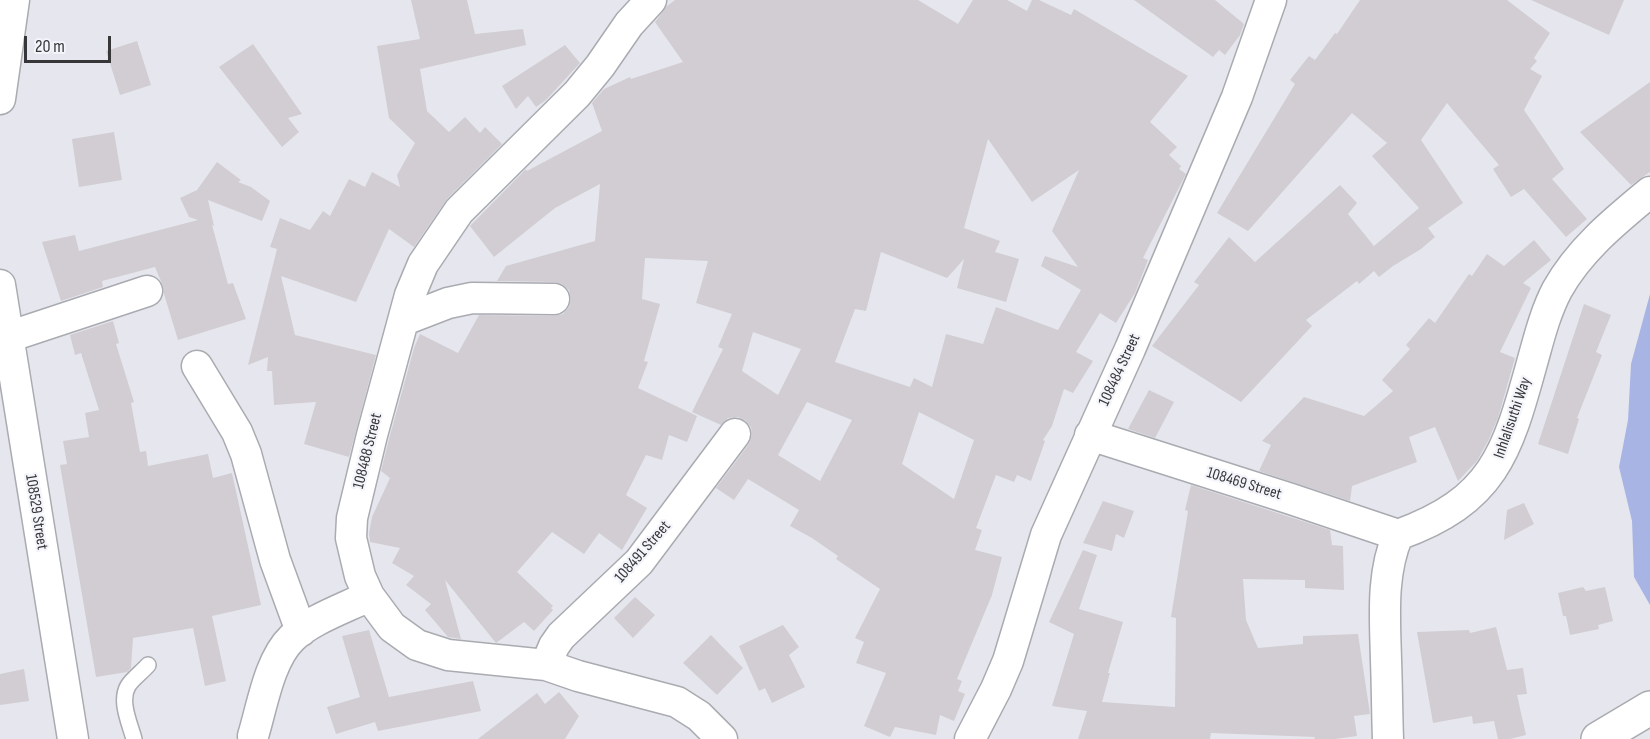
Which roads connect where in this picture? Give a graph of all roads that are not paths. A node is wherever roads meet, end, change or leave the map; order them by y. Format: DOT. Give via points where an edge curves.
graph roads {
  1 [pos="14,0"];
  2 [pos="651,0"];
  3 [pos="1271,0"];
  4 [pos="0,99"];
  5 [pos="1650,192"];
  6 [pos="0,285"];
  7 [pos="147,291"];
  8 [pos="554,299"];
  9 [pos="404,320"];
  10 [pos="8,336"];
  11 [pos="197,366"];
  12 [pos="735,434"];
  13 [pos="1090,435"];
  14 [pos="1398,535"];
  15 [pos="369,596"];
  16 [pos="302,631"];
  17 [pos="148,665"];
  18 [pos="546,665"];
  19 [pos="1650,708"];
  20 [pos="255,738"];
  21 [pos="73,739"];
  22 [pos="134,739"];
  23 [pos="722,739"];
  24 [pos="970,739"];
  25 [pos="1388,739"];
  26 [pos="1598,739"];
  1 -- 4 [label="street"];
  2 -- 9 [label="street, 108488 Street" via="577,94 459,211 414,282"];
  3 -- 13 [label="street, 108484 Street" via="1238,97"];
  5 -- 14 [label="street, Inhlalisuthi Way" via="1576,260 1557,291 1543,322 1509,437 1490,475 1447,513"];
  6 -- 10 [label="street, 108529 Street"];
  7 -- 10 [label="street"];
  8 -- 9 [label="street" via="472,297"];
  9 -- 15 [label="street, 108488 Street" via="352,518 354,555"];
  10 -- 21 [label="street, 108529 Street"];
  11 -- 16 [label="street" via="246,454 275,560"];
  12 -- 18 [label="street, 108491 Street" via="639,562 561,636"];
  13 -- 14 [label="street, 108469 Street"];
  13 -- 24 [label="street, 108484 Street" via="1046,535 1008,661"];
  14 -- 25 [label="street" via="1386,580"];
  15 -- 16 [label="street"];
  15 -- 18 [label="street, 108488 Street" via="392,627 431,651"];
  16 -- 20 [label="street" via="291,639 275,662"];
  17 -- 22 [label="lane" via="126,691"];
  18 -- 23 [label="street, 108488 Street" via="677,702 699,716"];
  19 -- 26 [label="street"];
}
